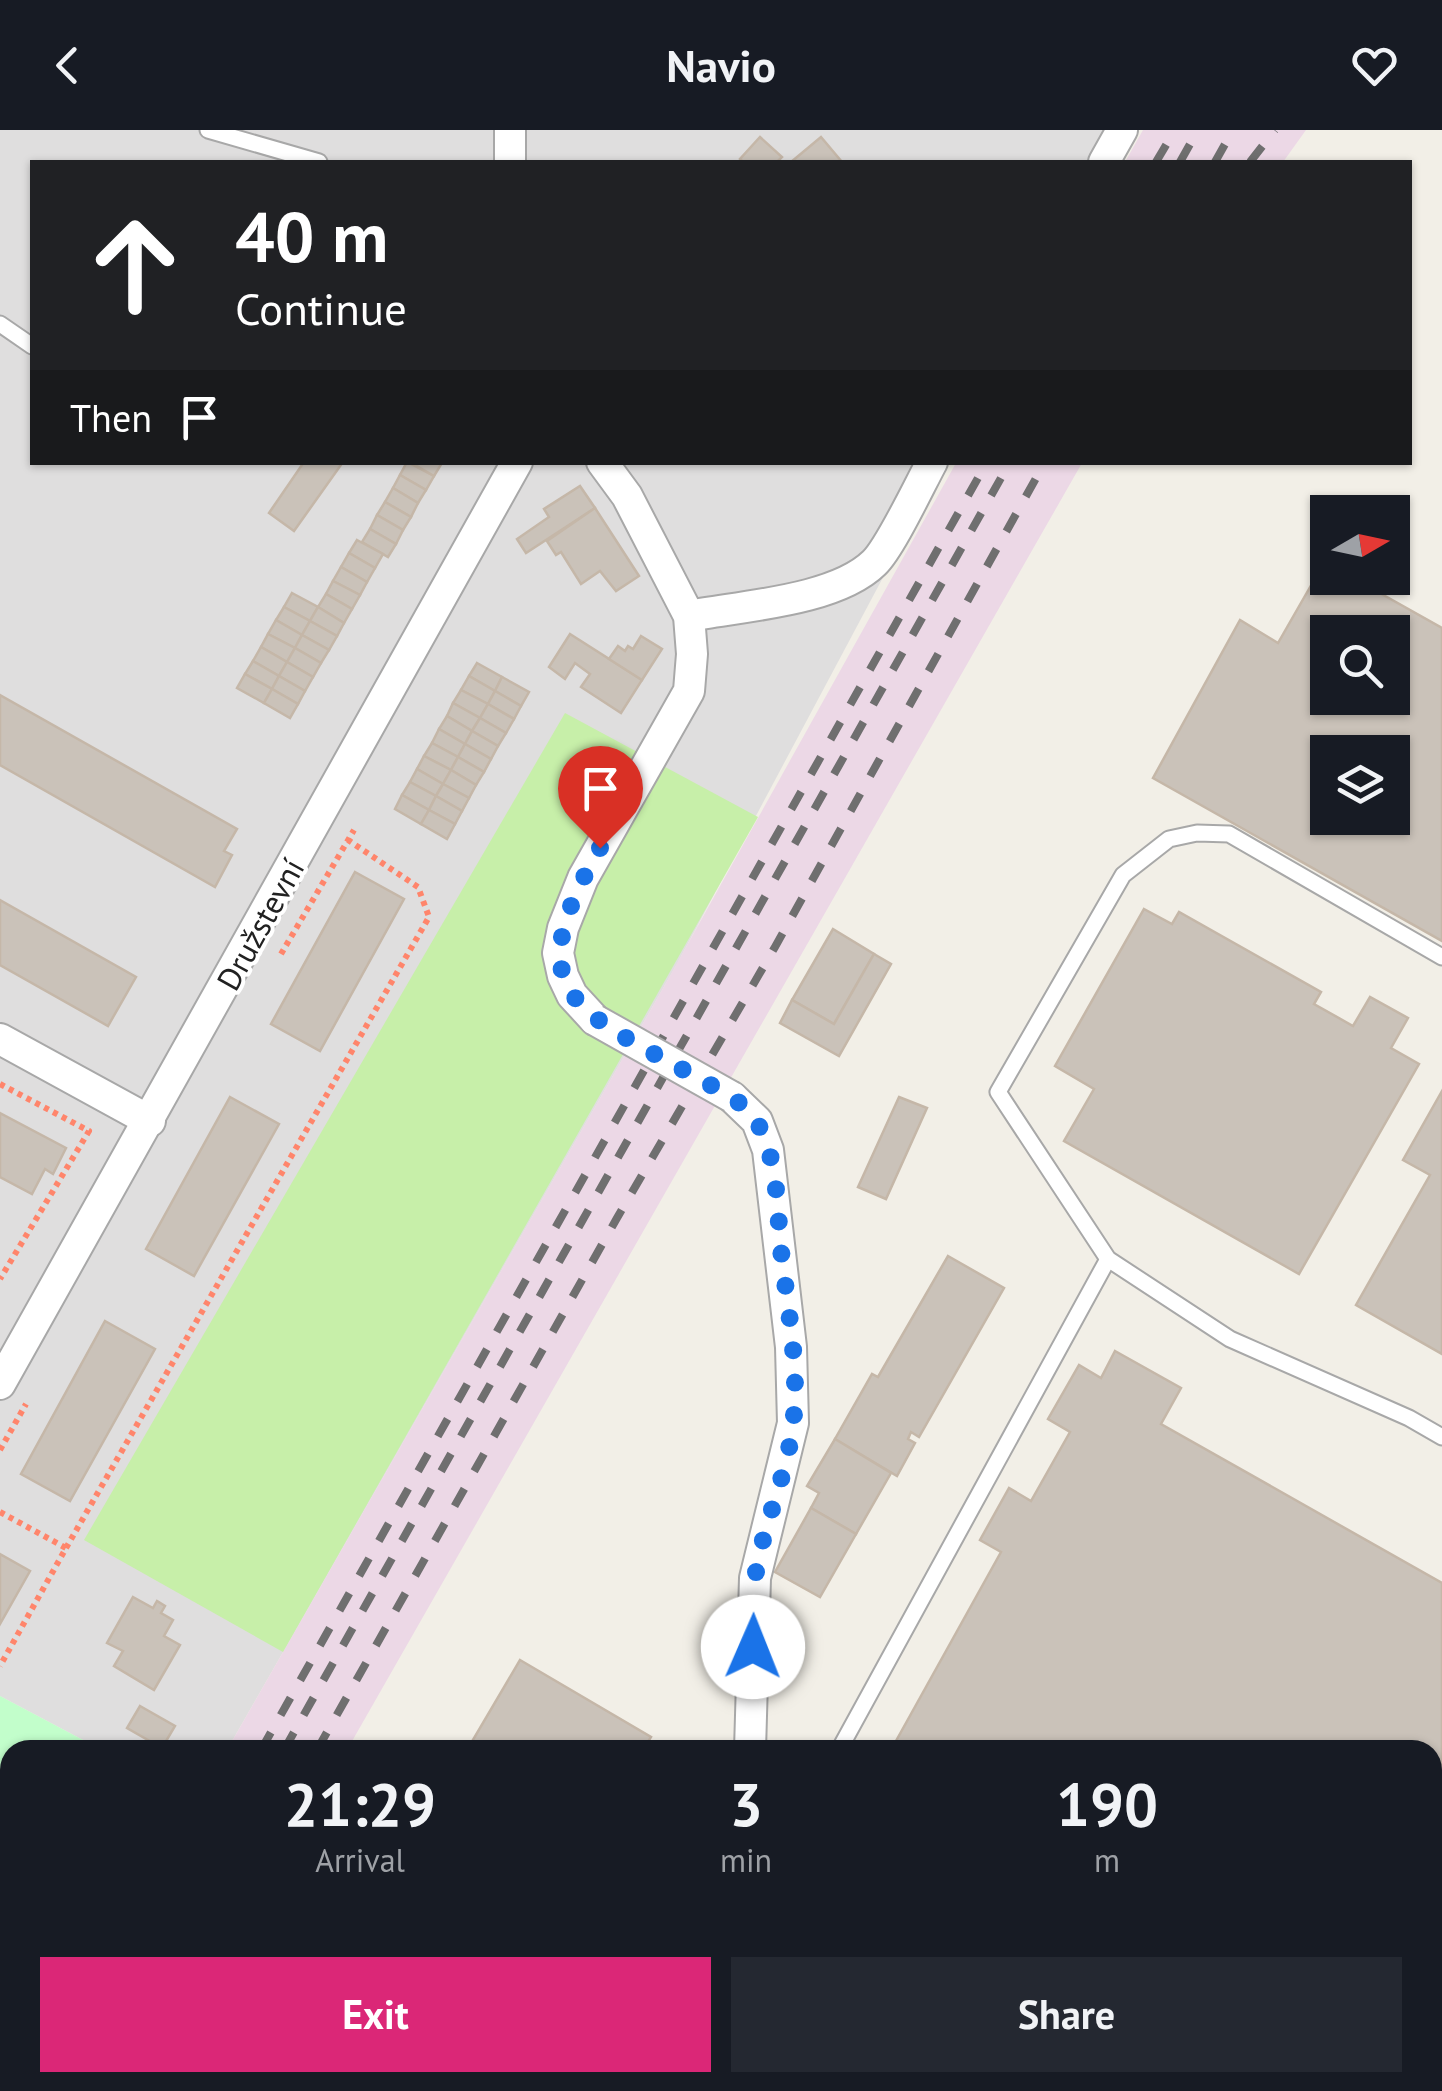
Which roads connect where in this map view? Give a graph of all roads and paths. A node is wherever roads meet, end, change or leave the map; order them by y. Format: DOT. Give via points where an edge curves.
graph roads {
  1 [pos="208,130"];
  2 [pos="510,130"];
  3 [pos="1122,130"];
  4 [pos="264,144"];
  5 [pos="260,160"];
  6 [pos="313,160"];
  7 [pos="510,160"];
  8 [pos="1105,160"];
  9 [pos="0,324"];
  10 [pos="30,345"];
  11 [pos="515,465"];
  12 [pos="604,465"];
  13 [pos="930,465"];
  14 [pos="689,616"];
  15 [pos="348,840"];
  16 [pos="1442,957"];
  17 [pos="0,1039"];
  18 [pos="0,1084"];
  19 [pos="150,1121"];
  20 [pos="1108,1259"];
  21 [pos="0,1280"];
  22 [pos="0,1384"];
  23 [pos="1442,1437"];
  24 [pos="0,1512"];
  25 [pos="66,1548"];
  26 [pos="0,1666"];
  27 [pos="750,1740"];
  28 [pos="844,1740"];
  1 -- 4 [label="lane"];
  2 -- 7 [label="street"];
  3 -- 8 [label="street"];
  4 -- 5 [label="lane"];
  4 -- 6 [label="lane"];
  9 -- 10 [label="lane"];
  11 -- 19 [label="street, Družstevní"];
  12 -- 14 [label="street"];
  13 -- 14 [label="street" via="875,563 842,585"];
  14 -- 27 [label="street, bridge" via="689,691 583,878 558,953 572,995 595,1020 732,1097 757,1121 768,1150 792,1347 793,1423 755,1578"];
  15 -- 25 [label="path" via="418,886 429,917"];
  16 -- 20 [label="lane" via="1229,834 1169,839 1124,875 998,1092"];
  17 -- 19 [label="street"];
  18 -- 21 [label="path" via="89,1130"];
  19 -- 22 [label="street, Družstevní"];
  20 -- 23 [label="lane" via="1230,1339"];
  20 -- 28 [label="lane"];
  24 -- 25 [label="path"];
  25 -- 26 [label="path"];
}
